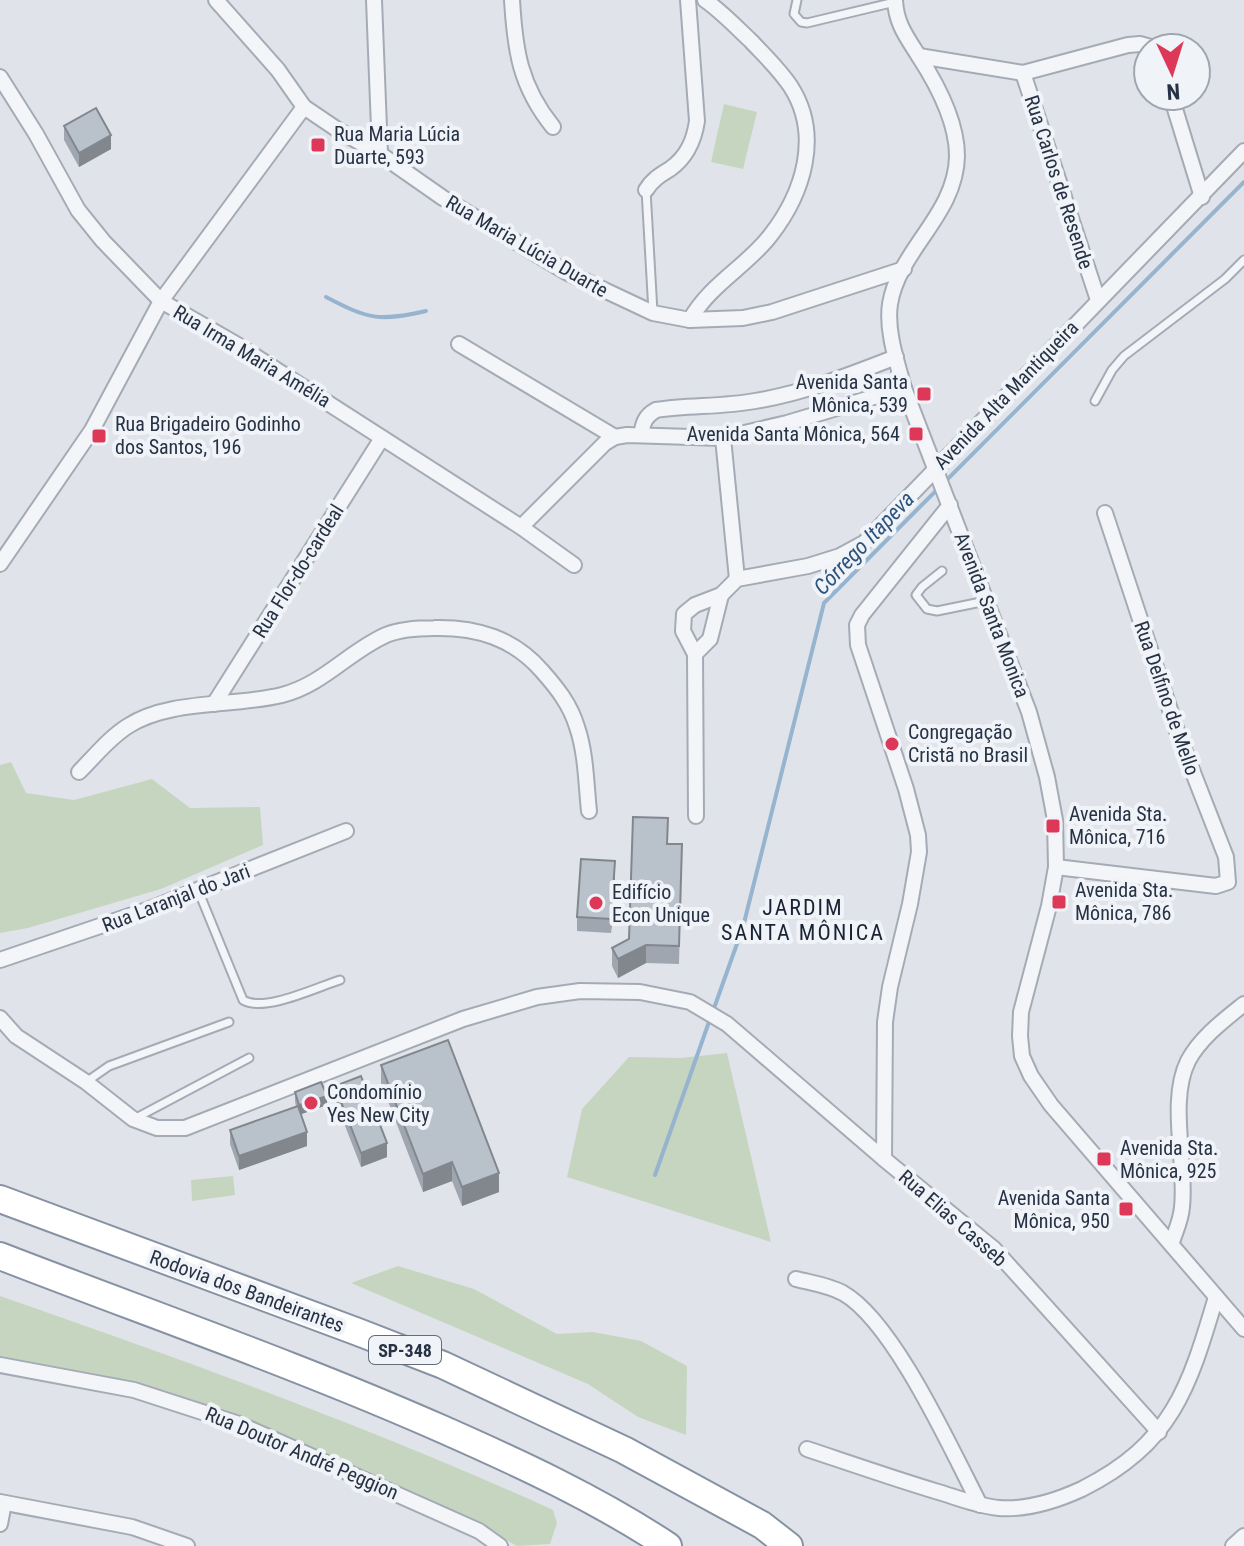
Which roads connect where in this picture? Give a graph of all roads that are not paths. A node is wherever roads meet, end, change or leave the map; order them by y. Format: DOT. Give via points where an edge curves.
graph roads {
  1 [pos="216,0"];
  2 [pos="374,0"];
  3 [pos="512,0"];
  4 [pos="688,0"];
  5 [pos="705,0"];
  6 [pos="797,0"];
  7 [pos="895,1"];
  8 [pos="1132,45"];
  9 [pos="919,56"];
  10 [pos="1023,73"];
  11 [pos="0,77"];
  12 [pos="304,107"];
  13 [pos="1176,112"];
  14 [pos="553,127"];
  15 [pos="1244,151"];
  16 [pos="380,154"];
  17 [pos="646,190"];
  18 [pos="1202,197"];
  19 [pos="1244,260"];
  20 [pos="904,269"];
  21 [pos="1098,300"];
  22 [pos="161,301"];
  23 [pos="653,313"];
  24 [pos="690,320"];
  25 [pos="459,344"];
  26 [pos="896,357"];
  27 [pos="904,388"];
  28 [pos="1095,401"];
  29 [pos="641,435"];
  30 [pos="615,437"];
  31 [pos="382,438"];
  32 [pos="723,438"];
  33 [pos="937,471"];
  34 [pos="948,499"];
  35 [pos="1105,513"];
  36 [pos="521,527"];
  37 [pos="0,564"];
  38 [pos="574,565"];
  39 [pos="942,571"];
  40 [pos="737,579"];
  41 [pos="721,595"];
  42 [pos="986,601"];
  43 [pos="695,654"];
  44 [pos="214,704"];
  45 [pos="79,772"];
  46 [pos="589,811"];
  47 [pos="696,816"];
  48 [pos="346,831"];
  49 [pos="1056,867"];
  50 [pos="198,890"];
  51 [pos="1,963"];
  52 [pos="340,980"];
  53 [pos="1244,1004"];
  54 [pos="0,1018"];
  55 [pos="229,1022"];
  56 [pos="0,1033"];
  57 [pos="16,1036"];
  58 [pos="249,1058"];
  59 [pos="86,1082"];
  60 [pos="133,1119"];
  61 [pos="884,1159"];
  62 [pos="0,1199"];
  63 [pos="1172,1242"];
  64 [pos="0,1256"];
  65 [pos="796,1279"];
  66 [pos="1216,1297"];
  67 [pos="1244,1329"];
  68 [pos="0,1365"];
  69 [pos="1159,1432"];
  70 [pos="807,1449"];
  71 [pos="2,1502"];
  72 [pos="980,1505"];
  73 [pos="0,1524"];
  74 [pos="1244,1536"];
  75 [pos="187,1546"];
  76 [pos="500,1546"];
  77 [pos="668,1546"];
  78 [pos="789,1546"];
  79 [pos="1233,1546"];
  1 -- 12 [label="street, Rua Maria Lúcia Duarte"];
  2 -- 16 [label="street"];
  3 -- 14 [label="street" via="525,84"];
  4 -- 17 [label="street" via="694,139 687,153"];
  5 -- 24 [label="street" via="774,64 792,89 804,119 808,153 791,203 771,235"];
  6 -- 7 [label="lane" via="794,14 807,23"];
  7 -- 9 [label="street, Avenida Santa Monica" via="897,20"];
  8 -- 10 [label="street"];
  9 -- 10 [label="street, Rua Carlos de Resende"];
  9 -- 20 [label="street, Avenida Santa Monica" via="947,109 957,155 943,210"];
  10 -- 21 [label="street, Rua Carlos de Resende"];
  11 -- 22 [label="street, Rua Irma Maria Amélia" via="78,210"];
  12 -- 16 [label="street, Rua Maria Lúcia Duarte"];
  12 -- 22 [label="street"];
  13 -- 18 [label="street"];
  15 -- 18 [label="street, Avenida Alta Mantiqueira"];
  16 -- 23 [label="street, Rua Maria Lúcia Duarte" via="566,272"];
  17 -- 23 [label="lane"];
  18 -- 21 [label="street, Avenida Alta Mantiqueira"];
  19 -- 28 [label="lane" via="1124,356"];
  20 -- 24 [label="street, Rua Maria Lúcia Duarte" via="772,312"];
  20 -- 26 [label="street, Avenida Santa Monica" via="890,307"];
  21 -- 33 [label="street, Avenida Alta Mantiqueira"];
  22 -- 31 [label="street, Rua Irma Maria Amélia"];
  22 -- 37 [label="street" via="92,430"];
  23 -- 24 [label="street, Rua Maria Lúcia Duarte"];
  25 -- 30 [label="street"];
  26 -- 27 [label="street, Avenida Santa Monica"];
  26 -- 29 [label="street" via="788,394 656,410 648,414"];
  27 -- 32 [label="street"];
  27 -- 33 [label="street, Avenida Santa Monica"];
  29 -- 30 [label="street"];
  29 -- 32 [label="street"];
  30 -- 36 [label="street"];
  31 -- 36 [label="street, Rua Irma Maria Amélia"];
  31 -- 44 [label="street, Rua Flor-do-cardeal"];
  32 -- 40 [label="street"];
  33 -- 34 [label="street, Avenida Santa Monica"];
  33 -- 40 [label="street, Avenida Alta Mantiqueira" via="864,543 840,556"];
  34 -- 42 [label="street, Avenida Santa Monica"];
  34 -- 61 [label="street" via="857,625 858,645 906,789 918,844 885,1022"];
  35 -- 49 [label="street, Rua Delfino de Mello" via="1178,734 1226,857 1228,882 1216,886"];
  36 -- 38 [label="street, Rua Irma Maria Amélia"];
  39 -- 42 [label="lane" via="916,595 927,609"];
  40 -- 41 [label="street"];
  41 -- 43 [label="street" via="710,639"];
  41 -- 43 [label="street" via="684,614 683,631"];
  42 -- 49 [label="street, Avenida Santa Monica" via="1029,712 1047,777"];
  43 -- 47 [label="street"];
  44 -- 45 [label="street" via="129,725"];
  44 -- 46 [label="street" via="303,688 388,634 416,628 480,631 529,656 559,689 578,729"];
  48 -- 50 [label="street, Rua Laranjal do Jari"];
  49 -- 63 [label="street, Avenida Santa Monica" via="1021,1012 1022,1056 1051,1105"];
  50 -- 51 [label="street, Rua Laranjal do Jari"];
  50 -- 52 [label="lane" via="243,1000 266,1004"];
  53 -- 63 [label="street" via="1187,1064 1179,1128 1183,1204"];
  54 -- 57 [label="street"];
  55 -- 59 [label="lane" via="109,1066"];
  56 -- 57 [label="street"];
  57 -- 59 [label="street"];
  58 -- 60 [label="lane"];
  59 -- 60 [label="street"];
  60 -- 61 [label="street, Rua Elias Casseb" via="157,1128 185,1128 463,1019 537,997 640,992 690,1002 724,1022"];
  61 -- 69 [label="street, Rua Elias Casseb" via="994,1249"];
  62 -- 78 [label="highway, Rodovia dos Bandeirantes / SP-348" via="443,1365 624,1450 762,1525"];
  63 -- 66 [label="street, Avenida Santa Monica"];
  64 -- 77 [label="highway" via="341,1384 529,1467"];
  65 -- 72 [label="street" via="845,1294 882,1331 912,1376"];
  66 -- 67 [label="street, Avenida Santa Monica"];
  66 -- 69 [label="street" via="1189,1381"];
  68 -- 76 [label="street, Rua Doutor André Peggion" via="134,1390 239,1424 479,1531"];
  69 -- 72 [label="street" via="1110,1475 1066,1496 1015,1509"];
  70 -- 72 [label="street"];
  71 -- 73 [label="street"];
  71 -- 75 [label="street" via="132,1527"];
  74 -- 79 [label="street"];
}
